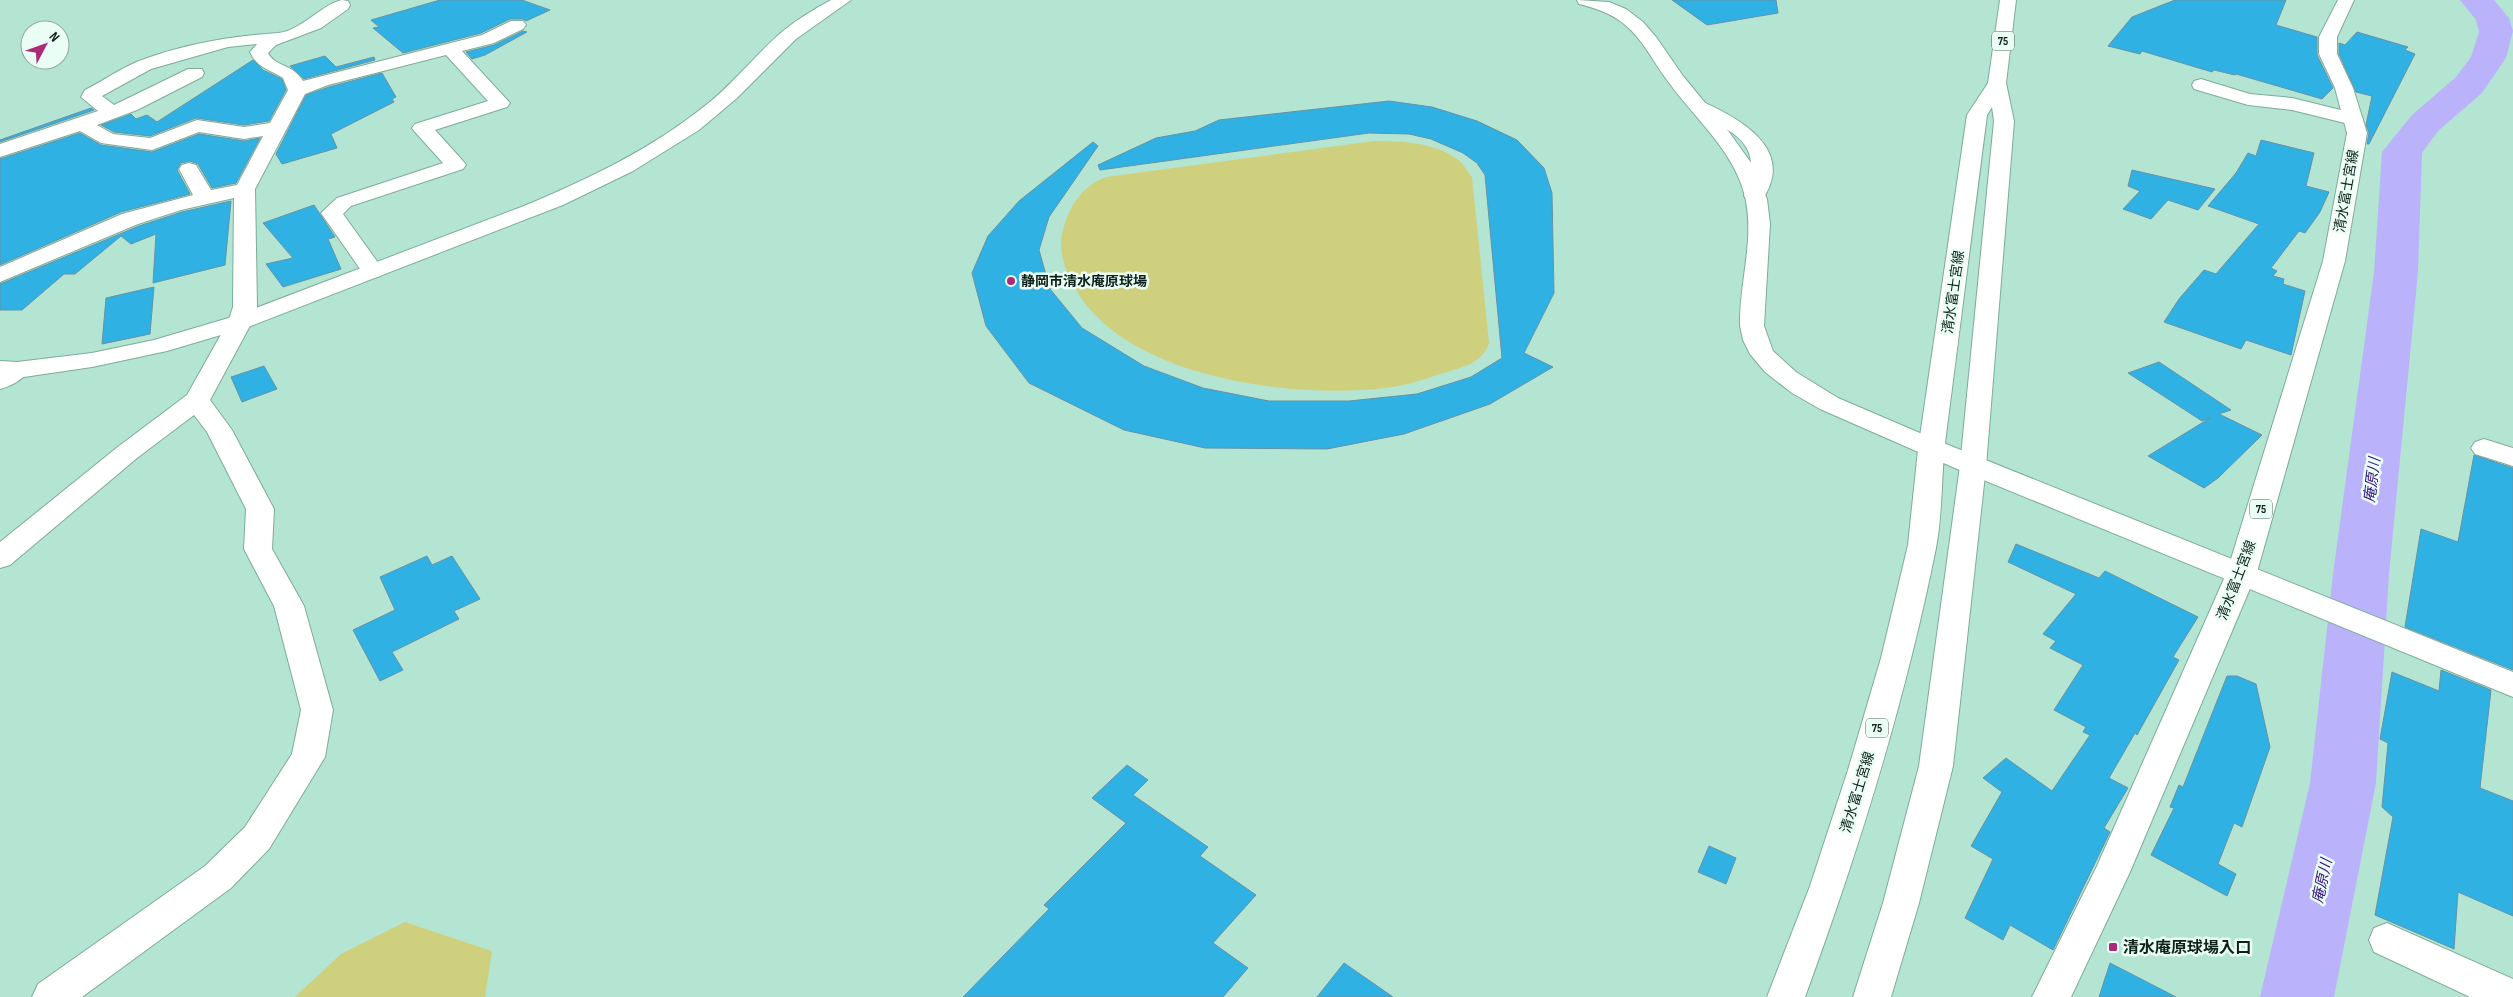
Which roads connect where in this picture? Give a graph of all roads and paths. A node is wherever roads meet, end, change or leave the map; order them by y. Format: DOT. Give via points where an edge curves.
graph roads {
  1 [pos="842,0"];
  2 [pos="2008,0"];
  3 [pos="2346,0"];
  4 [pos="1597,1"];
  5 [pos="342,6"];
  6 [pos="516,25"];
  7 [pos="274,37"];
  8 [pos="451,50"];
  9 [pos="195,73"];
  10 [pos="1997,83"];
  11 [pos="2200,85"];
  12 [pos="297,90"];
  13 [pos="112,112"];
  14 [pos="2353,119"];
  15 [pos="82,124"];
  16 [pos="278,128"];
  17 [pos="0,151"];
  18 [pos="189,169"];
  19 [pos="245,189"];
  20 [pos="205,198"];
  21 [pos="373,271"];
  22 [pos="0,275"];
  23 [pos="240,322"];
  24 [pos="6,373"];
  25 [pos="197,400"];
  26 [pos="2484,448"];
  27 [pos="1931,450"];
  28 [pos="2513,458"];
  29 [pos="1972,466"];
  30 [pos="0,558"];
  31 [pos="2242,572"];
  32 [pos="2513,685"];
  33 [pos="2387,940"];
  34 [pos="51,997"];
  35 [pos="1786,997"];
  36 [pos="1872,997"];
  37 [pos="2051,997"];
  38 [pos="2511,997"];
  1 -- 21 [label="street" via="784,40 712,110 648,154 532,211"];
  2 -- 10 [label="street, 清水富士宮線 / 75"];
  3 -- 14 [label="street, 清水富士宮線 / 75" via="2328,37 2328,54 2344,88"];
  4 -- 27 [label="street" via="1633,22 1645,35 1720,133 1737,158 1755,196 1759,248 1750,314 1751,328 1763,356 1819,398"];
  5 -- 7 [label="street" via="315,24 275,40"];
  6 -- 8 [label="street" via="488,39"];
  7 -- 12 [label="street" via="259,52 261,59 270,66 289,72 294,77"];
  7 -- 13 [label="street" via="227,42 145,64 92,94 90,98"];
  8 -- 12 [label="street" via="421,55"];
  8 -- 21 [label="street" via="500,103 422,128 456,165 344,202 332,213"];
  9 -- 13 [label="street"];
  10 -- 27 [label="street, 清水富士宮線 / 75" via="1976,115"];
  10 -- 29 [label="street, 清水富士宮線 / 75" via="2004,121"];
  11 -- 14 [label="street" via="2248,99 2292,104"];
  12 -- 16 [label="street"];
  13 -- 15 [label="street"];
  14 -- 31 [label="street, 清水富士宮線 / 75" via="2357,133 2334,261"];
  15 -- 16 [label="street" via="108,138 152,144 197,126 244,133"];
  15 -- 17 [label="street"];
  16 -- 19 [label="street"];
  18 -- 20 [label="street"];
  19 -- 20 [label="street"];
  19 -- 23 [label="street" via="245,307"];
  20 -- 22 [label="street" via="130,219"];
  21 -- 23 [label="street"];
  23 -- 24 [label="street" via="158,346"];
  23 -- 25 [label="street"];
  25 -- 30 [label="street" via="128,452"];
  25 -- 34 [label="street" via="219,430 260,509 258,549 289,606 317,710 308,757 257,838 218,877"];
  26 -- 28 [label="street"];
  27 -- 29 [label="street"];
  27 -- 35 [label="street, 清水富士宮線 / 75" via="1922,545 1896,658 1828,886"];
  29 -- 31 [label="street"];
  29 -- 36 [label="street, 清水富士宮線 / 75" via="1936,766 1901,903"];
  31 -- 32 [label="street"];
  31 -- 37 [label="street, 清水富士宮線 / 75" via="2112,872"];
  33 -- 38 [label="street"];
}
